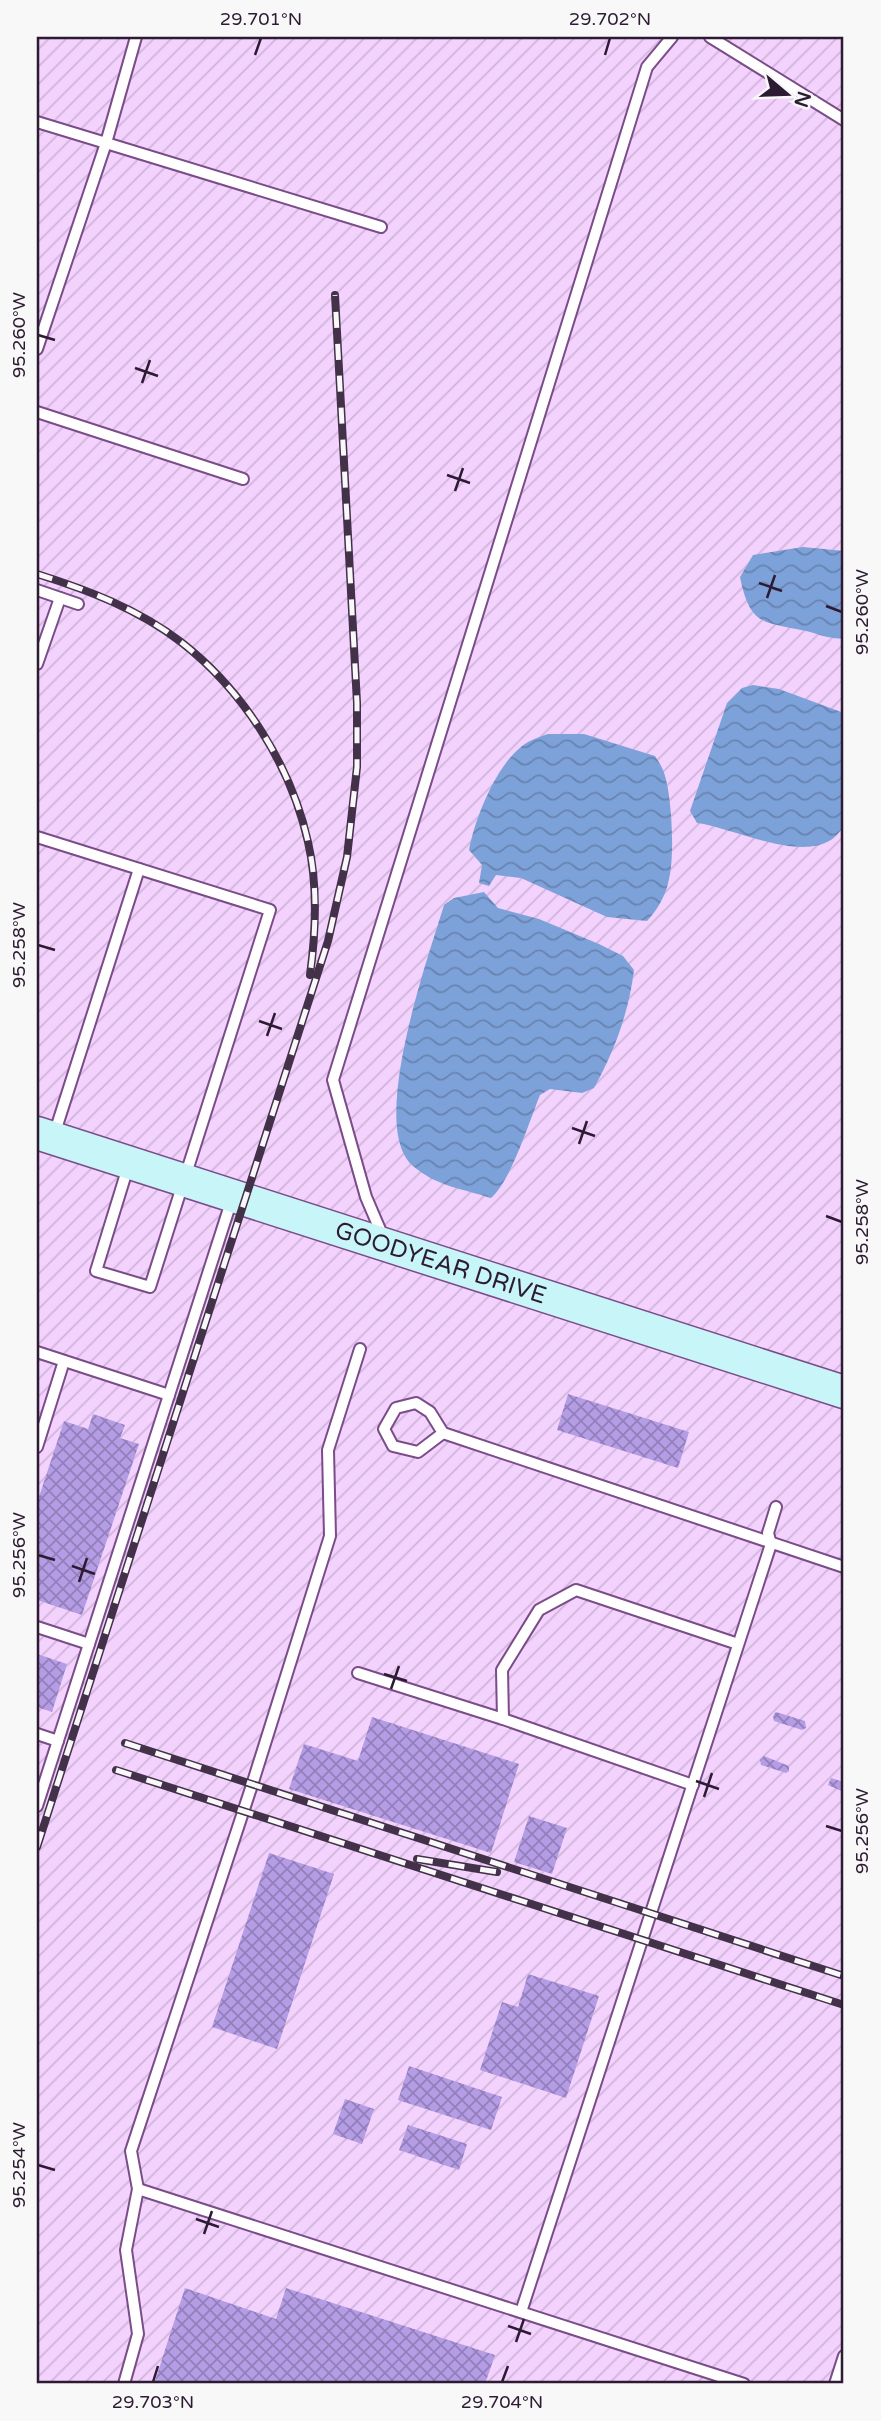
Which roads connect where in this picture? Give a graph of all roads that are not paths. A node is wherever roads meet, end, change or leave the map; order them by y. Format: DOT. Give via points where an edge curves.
graph roads {
  1 [pos="136,37"];
  2 [pos="672,37"];
  3 [pos="710,37"];
  4 [pos="844,120"];
  5 [pos="37,122"];
  6 [pos="106,143"];
  7 [pos="381,227"];
  8 [pos="37,349"];
  9 [pos="37,412"];
  10 [pos="243,479"];
  11 [pos="37,590"];
  12 [pos="60,598"];
  13 [pos="78,604"];
  14 [pos="37,664"];
  15 [pos="37,837"];
  16 [pos="139,869"];
  17 [pos="45,1135"];
  18 [pos="129,1164"];
  19 [pos="183,1181"];
  20 [pos="233,1195"];
  21 [pos="386,1244"];
  22 [pos="360,1349"];
  23 [pos="37,1352"];
  24 [pos="64,1361"];
  25 [pos="844,1392"];
  26 [pos="169,1395"];
  27 [pos="443,1433"];
  28 [pos="37,1447"];
  29 [pos="776,1507"];
  30 [pos="771,1544"];
  31 [pos="844,1567"];
  32 [pos="37,1627"];
  33 [pos="89,1644"];
  34 [pos="738,1644"];
  35 [pos="358,1673"];
  36 [pos="503,1719"];
  37 [pos="37,1734"];
  38 [pos="58,1741"];
  39 [pos="693,1785"];
  40 [pos="37,1807"];
  41 [pos="138,2189"];
  42 [pos="521,2312"];
  43 [pos="844,2356"];
  44 [pos="124,2384"];
  45 [pos="740,2384"];
  46 [pos="835,2384"];
  1 -- 6 [label="lane"];
  2 -- 21 [label="lane" via="647,67 332,1080 366,1197"];
  3 -- 4 [label="lane"];
  5 -- 6 [label="lane"];
  6 -- 7 [label="lane"];
  6 -- 8 [label="lane"];
  9 -- 10 [label="lane"];
  11 -- 12 [label="lane"];
  12 -- 13 [label="lane"];
  12 -- 14 [label="lane"];
  15 -- 16 [label="lane"];
  16 -- 17 [label="lane"];
  16 -- 19 [label="lane" via="270,910"];
  17 -- 18 [label="street, GOODYEAR DRIVE"];
  18 -- 19 [label="street, GOODYEAR DRIVE"];
  18 -- 19 [label="lane" via="96,1270 150,1287"];
  19 -- 20 [label="street, GOODYEAR DRIVE"];
  20 -- 21 [label="street, GOODYEAR DRIVE"];
  20 -- 26 [label="lane"];
  21 -- 25 [label="street, GOODYEAR DRIVE"];
  22 -- 41 [label="lane" via="328,1450 330,1536 131,2151"];
  23 -- 24 [label="lane"];
  24 -- 26 [label="lane"];
  24 -- 28 [label="lane"];
  26 -- 33 [label="lane"];
  27 -- 27 [label="lane" via="430,1412 416,1403 396,1408 384,1429 393,1446 418,1452"];
  27 -- 30 [label="lane"];
  29 -- 30 [label="lane" via="768,1533"];
  30 -- 31 [label="lane"];
  30 -- 34 [label="lane"];
  32 -- 33 [label="lane"];
  33 -- 38 [label="lane"];
  34 -- 36 [label="lane" via="576,1590 539,1609 502,1670"];
  34 -- 39 [label="lane"];
  35 -- 36 [label="lane"];
  36 -- 39 [label="lane"];
  37 -- 38 [label="lane"];
  38 -- 40 [label="lane"];
  39 -- 42 [label="lane"];
  41 -- 42 [label="lane"];
  41 -- 44 [label="lane" via="126,2250 138,2334"];
  42 -- 45 [label="lane"];
  43 -- 46 [label="lane"];
}
